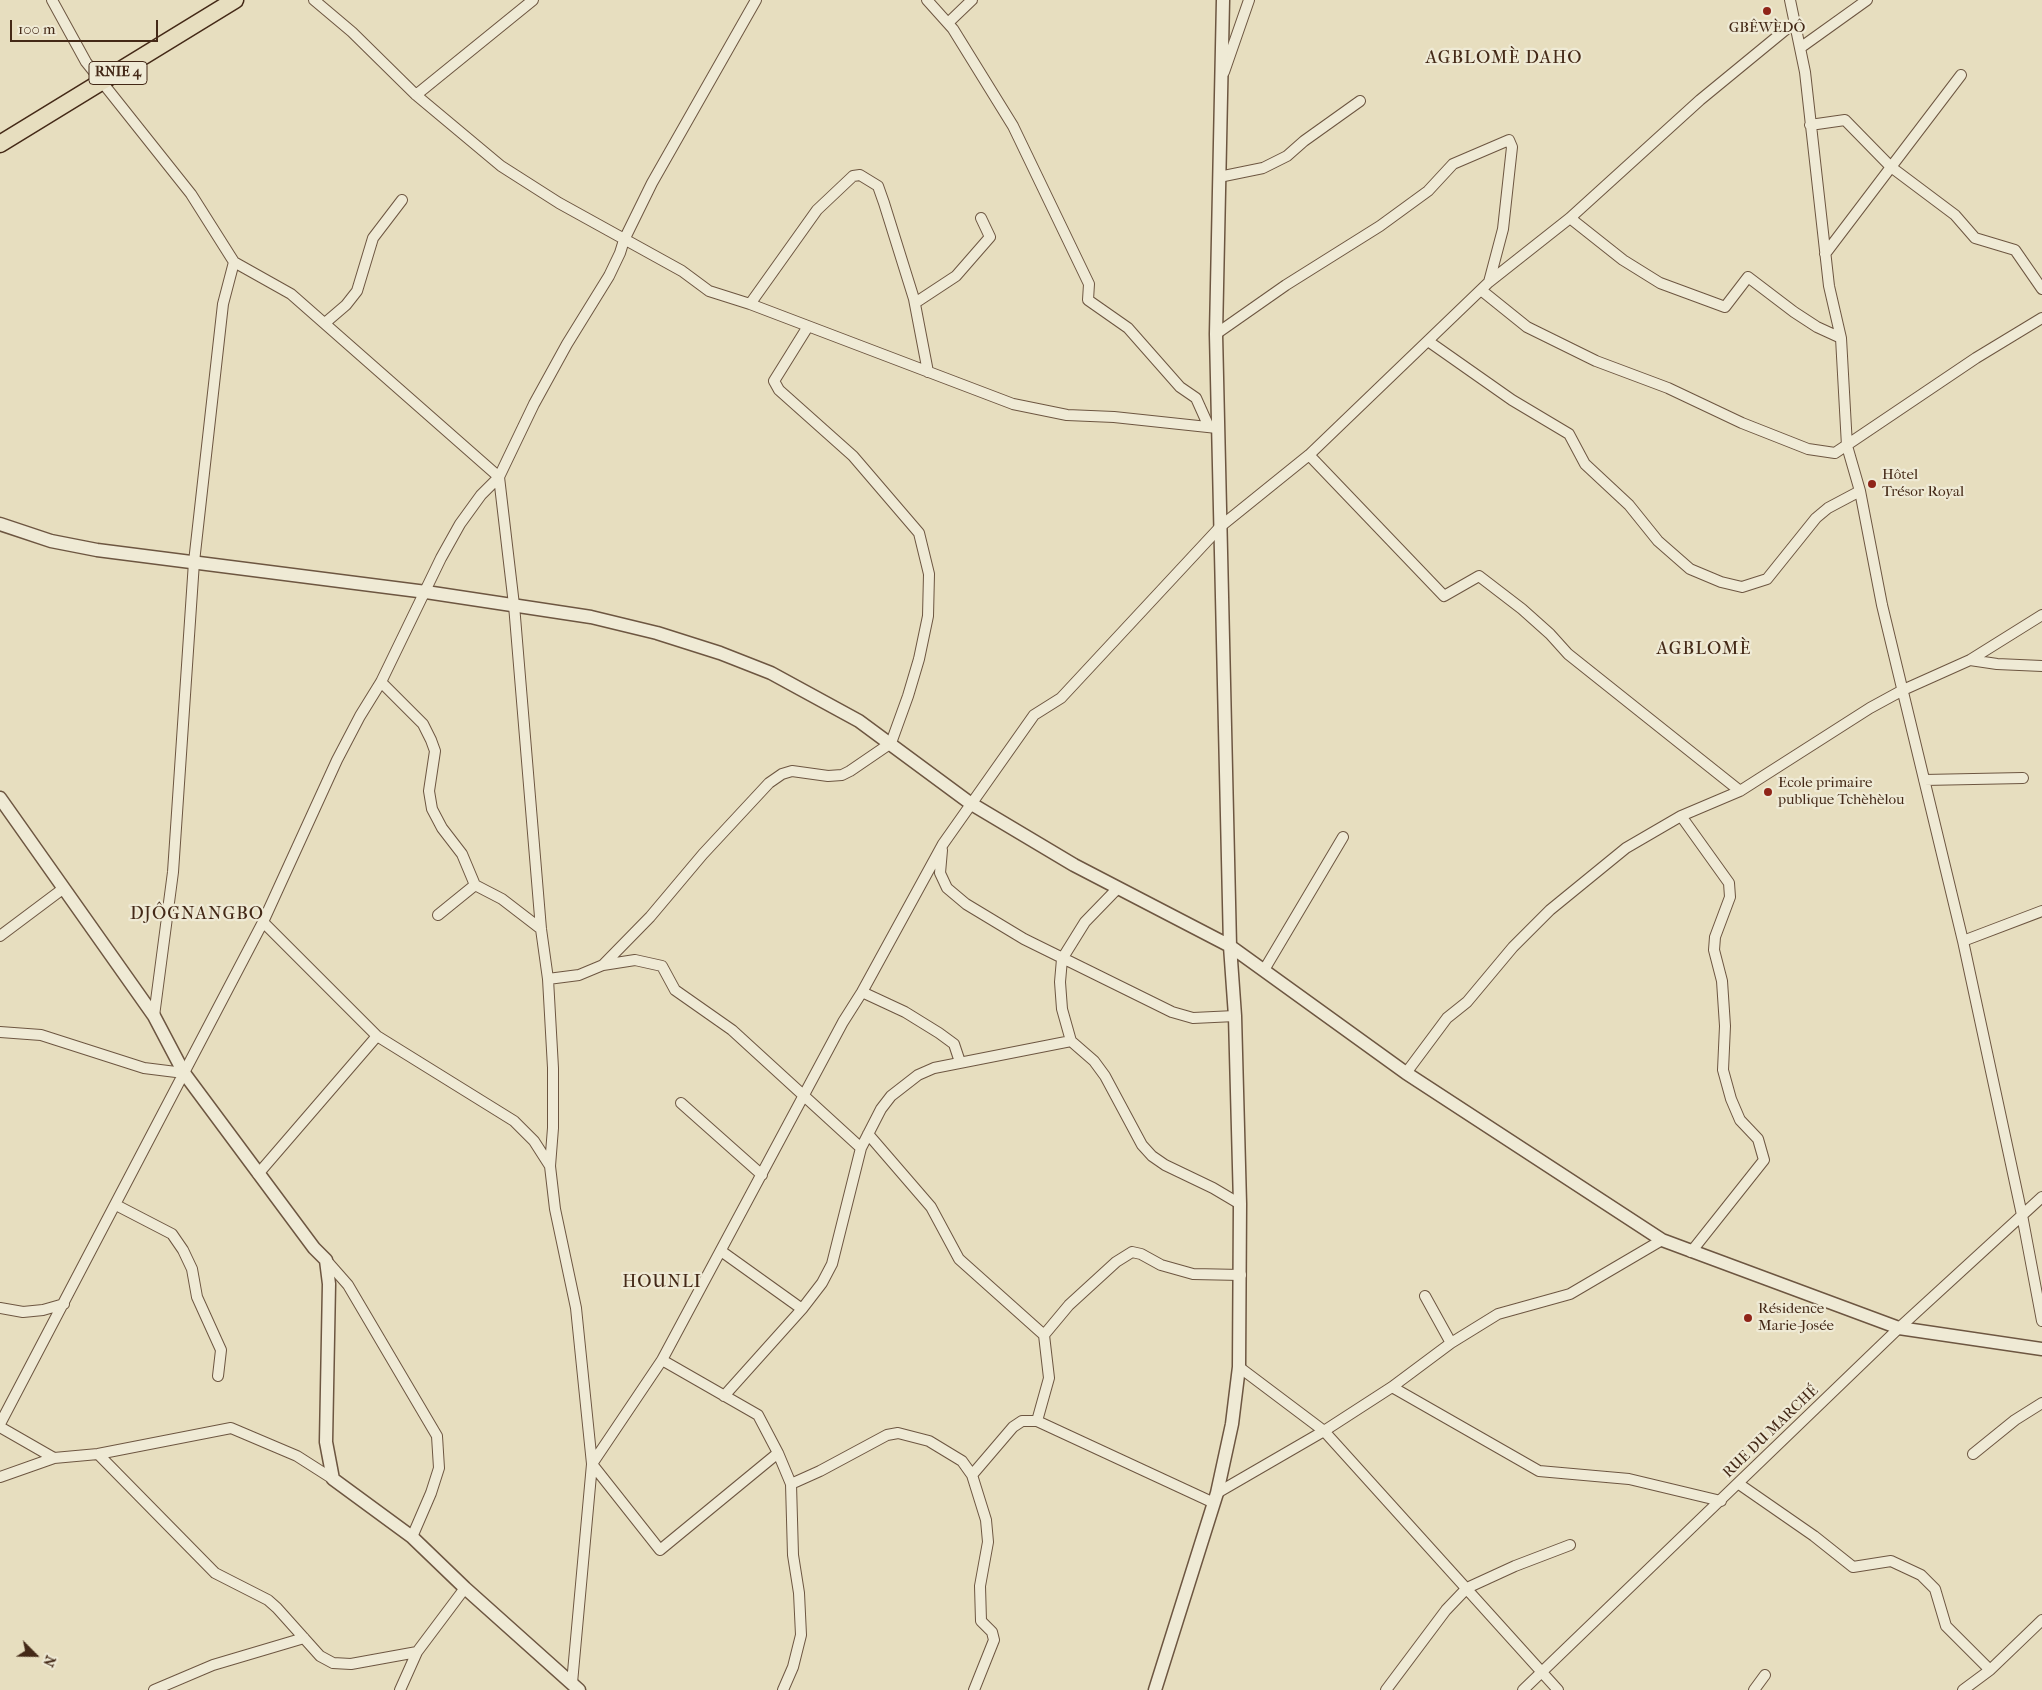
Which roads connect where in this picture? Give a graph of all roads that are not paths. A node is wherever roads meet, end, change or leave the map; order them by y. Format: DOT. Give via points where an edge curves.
graph roads {
  1 [pos="52,0"];
  2 [pos="235,0"];
  3 [pos="314,0"];
  4 [pos="533,0"];
  5 [pos="756,0"];
  6 [pos="927,0"];
  7 [pos="972,0"];
  8 [pos="1223,0"];
  9 [pos="1249,0"];
  10 [pos="1790,0"];
  11 [pos="1867,0"];
  12 [pos="1795,22"];
  13 [pos="948,23"];
  14 [pos="1800,48"];
  15 [pos="1961,75"];
  16 [pos="1220,80"];
  17 [pos="100,84"];
  18 [pos="416,95"];
  19 [pos="1360,101"];
  20 [pos="1810,125"];
  21 [pos="0,144"];
  22 [pos="1891,167"];
  23 [pos="1219,177"];
  24 [pos="402,200"];
  25 [pos="981,218"];
  26 [pos="1570,218"];
  27 [pos="624,240"];
  28 [pos="1824,254"];
  29 [pos="234,262"];
  30 [pos="1489,282"];
  31 [pos="2042,289"];
  32 [pos="1481,290"];
  33 [pos="915,303"];
  34 [pos="750,304"];
  35 [pos="2042,318"];
  36 [pos="325,323"];
  37 [pos="807,328"];
  38 [pos="1216,334"];
  39 [pos="1841,338"];
  40 [pos="1428,341"];
  41 [pos="928,372"];
  42 [pos="1213,428"];
  43 [pos="1847,446"];
  44 [pos="1309,455"];
  45 [pos="499,477"];
  46 [pos="1860,491"];
  47 [pos="0,524"];
  48 [pos="1221,526"];
  49 [pos="194,562"];
  50 [pos="426,592"];
  51 [pos="514,605"];
  52 [pos="2042,615"];
  53 [pos="1970,660"];
  54 [pos="2042,666"];
  55 [pos="381,682"];
  56 [pos="1903,690"];
  57 [pos="891,744"];
  58 [pos="2023,778"];
  59 [pos="1924,780"];
  60 [pos="1740,791"];
  61 [pos="0,798"];
  62 [pos="970,803"];
  63 [pos="6,814"];
  64 [pos="1681,816"];
  65 [pos="1344,837"];
  66 [pos="943,844"];
  67 [pos="475,886"];
  68 [pos="64,888"];
  69 [pos="1117,889"];
  70 [pos="2042,911"];
  71 [pos="438,915"];
  72 [pos="263,922"];
  73 [pos="541,928"];
  74 [pos="0,936"];
  75 [pos="1963,942"];
  76 [pos="1230,946"];
  77 [pos="1062,959"];
  78 [pos="603,966"];
  79 [pos="1264,970"];
  80 [pos="548,978"];
  81 [pos="862,992"];
  82 [pos="154,1016"];
  83 [pos="1235,1016"];
  84 [pos="0,1032"];
  85 [pos="377,1036"];
  86 [pos="1071,1041"];
  87 [pos="960,1062"];
  88 [pos="184,1073"];
  89 [pos="1406,1073"];
  90 [pos="804,1096"];
  91 [pos="681,1103"];
  92 [pos="868,1134"];
  93 [pos="862,1148"];
  94 [pos="550,1166"];
  95 [pos="258,1174"];
  96 [pos="762,1175"];
  97 [pos="2042,1198"];
  98 [pos="1240,1204"];
  99 [pos="116,1205"];
  100 [pos="2022,1215"];
  101 [pos="1662,1240"];
  102 [pos="721,1251"];
  103 [pos="1691,1252"];
  104 [pos="326,1260"];
  105 [pos="1241,1275"];
  106 [pos="1426,1296"];
  107 [pos="64,1304"];
  108 [pos="0,1308"];
  109 [pos="802,1309"];
  110 [pos="2042,1321"];
  111 [pos="1899,1328"];
  112 [pos="1044,1336"];
  113 [pos="1451,1342"];
  114 [pos="2042,1349"];
  115 [pos="662,1360"];
  116 [pos="1239,1367"];
  117 [pos="218,1376"];
  118 [pos="1392,1387"];
  119 [pos="724,1396"];
  120 [pos="2042,1403"];
  121 [pos="1037,1421"];
  122 [pos="0,1425"];
  123 [pos="1324,1431"];
  124 [pos="778,1453"];
  125 [pos="98,1454"];
  126 [pos="1973,1454"];
  127 [pos="54,1458"];
  128 [pos="592,1464"];
  129 [pos="972,1475"];
  130 [pos="0,1477"];
  131 [pos="333,1479"];
  132 [pos="791,1484"];
  133 [pos="1739,1484"];
  134 [pos="1216,1498"];
  135 [pos="1721,1501"];
  136 [pos="412,1537"];
  137 [pos="1570,1545"];
  138 [pos="465,1588"];
  139 [pos="1467,1588"];
  140 [pos="2042,1620"];
  141 [pos="304,1638"];
  142 [pos="417,1652"];
  143 [pos="1990,1670"];
  144 [pos="1543,1671"];
  145 [pos="1766,1675"];
  146 [pos="576,1686"];
  147 [pos="154,1690"];
  148 [pos="400,1690"];
  149 [pos="783,1690"];
  150 [pos="974,1690"];
  151 [pos="1155,1690"];
  152 [pos="1386,1690"];
  153 [pos="1523,1690"];
  154 [pos="1558,1690"];
  155 [pos="1754,1690"];
  156 [pos="1963,1690"];
  1 -- 17 [label="street"];
  2 -- 17 [label="main road, RNIE 4"];
  3 -- 18 [label="street"];
  4 -- 18 [label="street"];
  5 -- 27 [label="street" via="652,183"];
  6 -- 13 [label="street"];
  7 -- 13 [label="street"];
  8 -- 16 [label="street"];
  9 -- 16 [label="street"];
  10 -- 12 [label="street"];
  11 -- 14 [label="street"];
  12 -- 14 [label="street"];
  12 -- 26 [label="street" via="1700,100"];
  13 -- 42 [label="street" via="1013,126 1089,284 1088,300 1128,328 1180,387 1196,398"];
  14 -- 20 [label="street"];
  15 -- 22 [label="street"];
  16 -- 23 [label="street"];
  17 -- 21 [label="main road, RNIE 4"];
  17 -- 29 [label="street" via="191,194"];
  18 -- 27 [label="street" via="500,166"];
  19 -- 23 [label="street" via="1287,156 1263,168"];
  20 -- 22 [label="street" via="1845,120"];
  20 -- 28 [label="street"];
  22 -- 28 [label="street"];
  22 -- 31 [label="street" via="1956,215 1975,238 2014,250"];
  23 -- 38 [label="street"];
  24 -- 36 [label="street" via="373,238 357,291"];
  25 -- 33 [label="street" via="990,237 956,276"];
  26 -- 30 [label="street"];
  26 -- 39 [label="street" via="1623,260 1660,283 1725,307 1748,277 1802,317"];
  27 -- 34 [label="street" via="682,271 708,291"];
  27 -- 45 [label="street" via="609,276 534,404"];
  28 -- 39 [label="street"];
  29 -- 36 [label="street" via="291,294"];
  29 -- 49 [label="street" via="223,304"];
  30 -- 32 [label="street"];
  30 -- 38 [label="street" via="1503,230 1512,146 1509,140 1453,164 1428,191 1380,226"];
  32 -- 40 [label="street"];
  32 -- 43 [label="street" via="1527,327 1596,361 1668,388 1742,423 1808,449 1835,453"];
  33 -- 34 [label="street" via="878,186 860,175 852,176 817,210"];
  33 -- 41 [label="street"];
  34 -- 37 [label="street"];
  35 -- 43 [label="street" via="1976,358"];
  36 -- 45 [label="street"];
  37 -- 41 [label="street"];
  37 -- 57 [label="street" via="774,381 776,386 853,456 919,533 929,574 928,616 919,659"];
  38 -- 42 [label="street"];
  39 -- 43 [label="street"];
  40 -- 44 [label="street"];
  40 -- 46 [label="street" via="1512,400 1569,434 1585,464 1629,505 1658,541 1690,568 1721,582 1742,587 1766,579 1816,518"];
  41 -- 42 [label="street" via="1031,408 1067,415"];
  42 -- 48 [label="street"];
  43 -- 46 [label="street"];
  44 -- 48 [label="street"];
  44 -- 60 [label="street" via="1444,596 1478,576 1522,609 1580,664"];
  45 -- 50 [label="street" via="460,524"];
  45 -- 51 [label="street"];
  46 -- 56 [label="street" via="1882,605"];
  47 -- 49 [label="street" via="51,541"];
  48 -- 62 [label="street" via="1061,698 1034,716"];
  48 -- 76 [label="street"];
  49 -- 50 [label="street"];
  49 -- 82 [label="street" via="174,872"];
  50 -- 51 [label="street"];
  50 -- 55 [label="street"];
  51 -- 57 [label="street" via="591,617 720,653 779,678 859,721"];
  51 -- 73 [label="street"];
  52 -- 53 [label="street"];
  53 -- 54 [label="street"];
  53 -- 56 [label="street"];
  55 -- 67 [label="street" via="423,724 431,740 435,751 429,791 432,809 462,854"];
  55 -- 72 [label="street" via="338,760"];
  56 -- 59 [label="street"];
  56 -- 60 [label="street"];
  57 -- 62 [label="street"];
  57 -- 78 [label="street" via="842,775 792,772 782,774 769,783"];
  58 -- 59 [label="street"];
  59 -- 75 [label="street"];
  60 -- 64 [label="street"];
  61 -- 63 [label="street"];
  62 -- 66 [label="street"];
  62 -- 69 [label="street"];
  63 -- 68 [label="street"];
  64 -- 89 [label="street" via="1626,848 1550,910 1512,947 1467,1002 1447,1018"];
  64 -- 103 [label="street" via="1728,883 1730,897 1715,937 1714,950 1722,981 1723,1070 1740,1120 1758,1139 1764,1160"];
  65 -- 79 [label="street"];
  66 -- 77 [label="street" via="940,873 947,888 966,904"];
  66 -- 81 [label="street"];
  67 -- 71 [label="street"];
  67 -- 73 [label="street" via="502,900"];
  68 -- 74 [label="street"];
  68 -- 82 [label="street"];
  69 -- 76 [label="street"];
  69 -- 77 [label="street" via="1085,922"];
  70 -- 75 [label="street"];
  72 -- 85 [label="street"];
  72 -- 88 [label="street"];
  73 -- 80 [label="street"];
  75 -- 100 [label="street"];
  76 -- 79 [label="street"];
  76 -- 83 [label="street"];
  77 -- 83 [label="street" via="1172,1012 1193,1018"];
  77 -- 86 [label="street" via="1062,1009"];
  78 -- 80 [label="street" via="579,975"];
  78 -- 90 [label="street" via="635,960 662,966 675,990 732,1030"];
  79 -- 89 [label="street"];
  80 -- 94 [label="street" via="553,1068"];
  81 -- 87 [label="street" via="939,1032 954,1044"];
  81 -- 90 [label="street"];
  82 -- 88 [label="street"];
  83 -- 98 [label="street"];
  84 -- 88 [label="street" via="40,1035 144,1068"];
  85 -- 94 [label="street" via="514,1121 534,1141"];
  85 -- 95 [label="street"];
  86 -- 87 [label="street"];
  86 -- 98 [label="street" via="1094,1061 1105,1076 1142,1146 1152,1156"];
  87 -- 92 [label="street" via="934,1068 904,1084 881,1109"];
  88 -- 95 [label="street"];
  88 -- 99 [label="street"];
  89 -- 101 [label="street"];
  90 -- 93 [label="street"];
  90 -- 96 [label="street"];
  91 -- 96 [label="street"];
  92 -- 93 [label="street"];
  92 -- 112 [label="street" via="931,1207 959,1259"];
  93 -- 109 [label="street" via="832,1264"];
  94 -- 128 [label="street" via="554,1209 576,1308"];
  95 -- 104 [label="street"];
  96 -- 102 [label="street"];
  97 -- 100 [label="street, RUE DU MARCHÉ"];
  98 -- 105 [label="street"];
  99 -- 107 [label="street"];
  99 -- 117 [label="street" via="172,1234 183,1250 192,1269 197,1297 221,1350"];
  100 -- 110 [label="street"];
  100 -- 111 [label="street, RUE DU MARCHÉ"];
  101 -- 103 [label="street"];
  101 -- 113 [label="street" via="1570,1294 1498,1314"];
  102 -- 109 [label="street"];
  102 -- 115 [label="street"];
  103 -- 111 [label="street"];
  104 -- 131 [label="street" via="329,1284 326,1442"];
  104 -- 136 [label="street" via="348,1285 437,1436 439,1468"];
  105 -- 112 [label="street" via="1193,1274 1132,1252 1069,1305"];
  105 -- 116 [label="street"];
  106 -- 113 [label="street"];
  107 -- 108 [label="street" via="24,1312"];
  107 -- 122 [label="street"];
  109 -- 119 [label="street"];
  111 -- 114 [label="street"];
  111 -- 133 [label="street, RUE DU MARCHÉ"];
  112 -- 121 [label="street" via="1049,1378"];
  113 -- 118 [label="street"];
  115 -- 119 [label="street"];
  115 -- 128 [label="street"];
  116 -- 123 [label="street"];
  116 -- 134 [label="street" via="1232,1424"];
  118 -- 123 [label="street"];
  118 -- 135 [label="street" via="1539,1471 1629,1480"];
  119 -- 124 [label="street" via="758,1415"];
  120 -- 126 [label="street"];
  121 -- 129 [label="street" via="1022,1421 1013,1427"];
  121 -- 134 [label="street"];
  122 -- 127 [label="street"];
  123 -- 134 [label="street"];
  123 -- 139 [label="street"];
  124 -- 128 [label="street" via="660,1550"];
  124 -- 132 [label="street"];
  125 -- 127 [label="street"];
  125 -- 131 [label="street" via="231,1428 297,1456"];
  125 -- 141 [label="street" via="215,1573 268,1600"];
  127 -- 130 [label="street"];
  128 -- 146 [label="street"];
  129 -- 132 [label="street" via="962,1461 929,1440 898,1433 887,1435"];
  129 -- 150 [label="street" via="988,1536 980,1586 981,1621 992,1632 994,1640"];
  131 -- 136 [label="street"];
  132 -- 149 [label="street" via="800,1635 793,1667"];
  133 -- 135 [label="street, RUE DU MARCHÉ"];
  133 -- 143 [label="street" via="1853,1567 1891,1561 1921,1575 1935,1589 1946,1626"];
  134 -- 151 [label="street"];
  135 -- 144 [label="street, RUE DU MARCHÉ"];
  136 -- 138 [label="street"];
  137 -- 139 [label="street"];
  138 -- 142 [label="street"];
  138 -- 146 [label="street"];
  139 -- 144 [label="street"];
  139 -- 152 [label="street" via="1446,1610"];
  140 -- 143 [label="street"];
  141 -- 142 [label="street" via="320,1656 333,1663 370,1662"];
  141 -- 147 [label="street" via="213,1665"];
  142 -- 148 [label="street"];
  143 -- 156 [label="street"];
  144 -- 153 [label="street, RUE DU MARCHÉ"];
  144 -- 154 [label="street"];
  145 -- 155 [label="street"];
}
